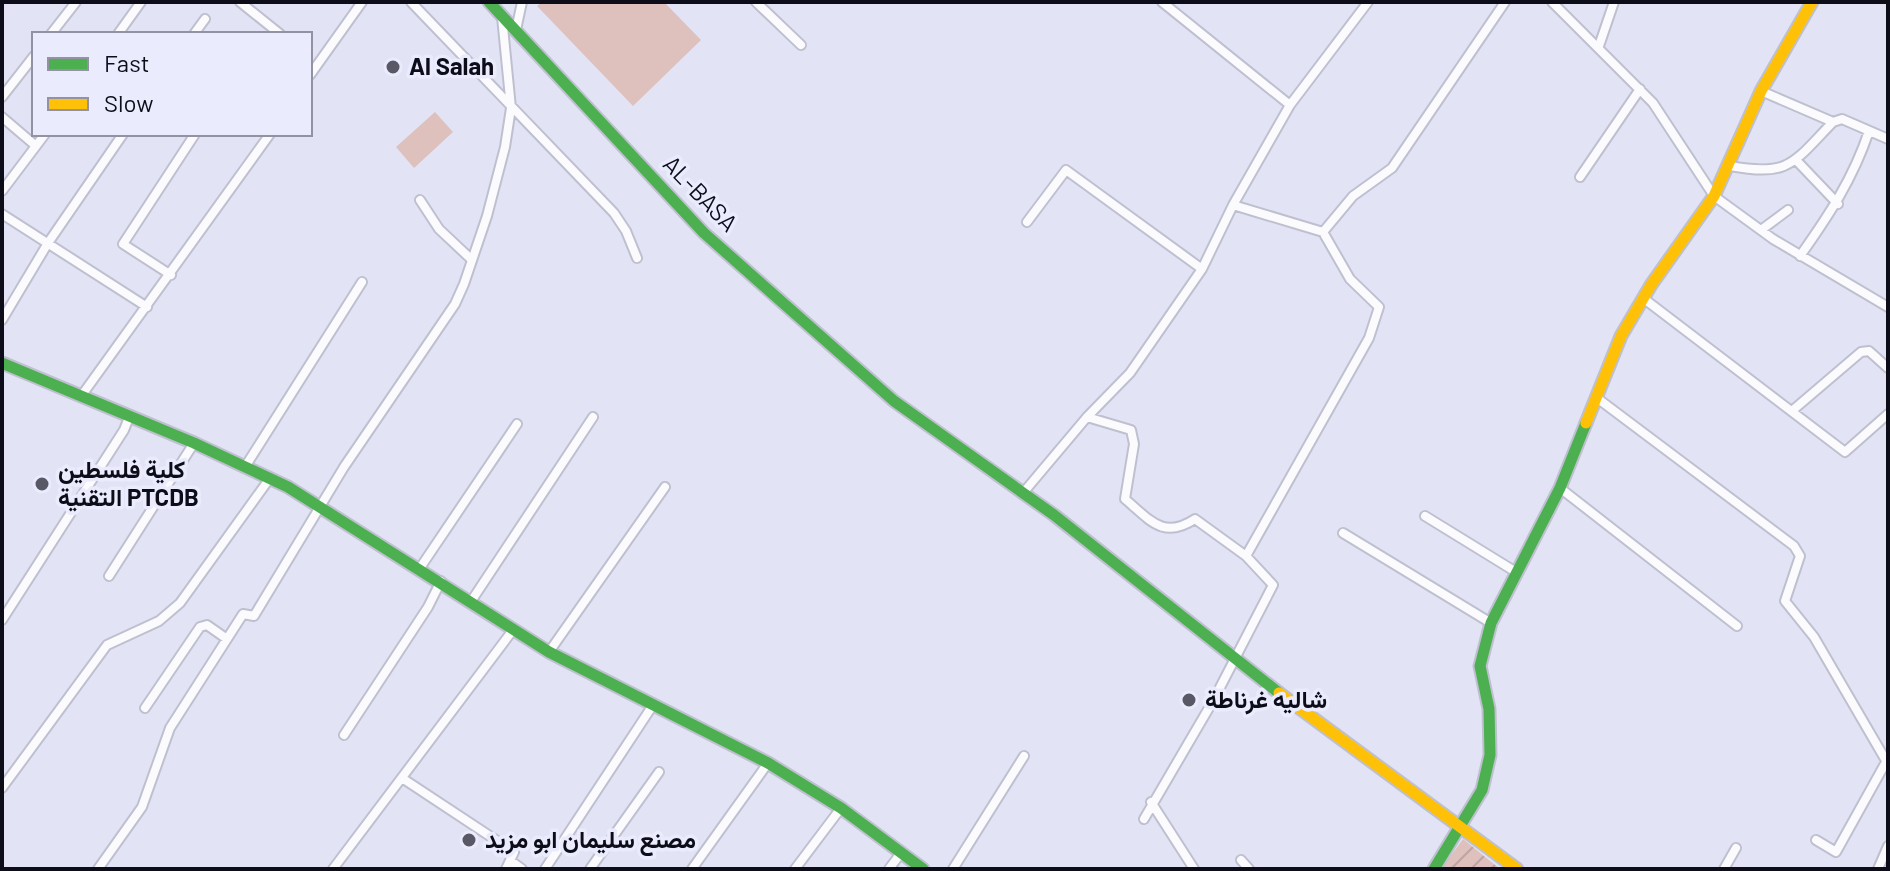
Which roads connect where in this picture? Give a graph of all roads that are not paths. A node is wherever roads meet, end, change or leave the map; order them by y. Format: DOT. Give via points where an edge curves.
graph roads {
  1 [pos="76,2"];
  2 [pos="141,2"];
  3 [pos="240,2"];
  4 [pos="362,2"];
  5 [pos="411,2"];
  6 [pos="489,2"];
  7 [pos="522,2"];
  8 [pos="756,2"];
  9 [pos="1162,2"];
  10 [pos="1182,2"];
  11 [pos="1368,2"];
  12 [pos="1505,2"];
  13 [pos="1552,2"];
  14 [pos="1614,2"];
  15 [pos="1812,2"];
  16 [pos="1174,11"];
  17 [pos="502,16"];
  18 [pos="205,19"];
  19 [pos="516,30"];
  20 [pos="269,31"];
  21 [pos="53,32"];
  22 [pos="121,32"];
  23 [pos="195,32"];
  24 [pos="801,45"];
  25 [pos="1599,46"];
  26 [pos="32,59"];
  27 [pos="314,60"];
  28 [pos="1640,89"];
  29 [pos="1761,91"];
  30 [pos="2,97"];
  31 [pos="1290,105"];
  32 [pos="511,108"];
  33 [pos="2,117"];
  34 [pos="1833,122"];
  35 [pos="1869,131"];
  36 [pos="44,136"];
  37 [pos="122,136"];
  38 [pos="194,136"];
  39 [pos="268,137"];
  40 [pos="1888,139"];
  41 [pos="36,146"];
  42 [pos="1796,160"];
  43 [pos="1730,166"];
  44 [pos="1580,177"];
  45 [pos="2,191"];
  46 [pos="1714,196"];
  47 [pos="420,200"];
  48 [pos="1838,204"];
  49 [pos="1233,205"];
  50 [pos="1788,210"];
  51 [pos="2,214"];
  52 [pos="1027,222"];
  53 [pos="1761,230"];
  54 [pos="1323,232"];
  55 [pos="48,243"];
  56 [pos="1800,256"];
  57 [pos="637,258"];
  58 [pos="472,260"];
  59 [pos="1202,269"];
  60 [pos="171,275"];
  61 [pos="362,282"];
  62 [pos="1643,298"];
  63 [pos="147,307"];
  64 [pos="1888,307"];
  65 [pos="2,320"];
  66 [pos="2,363"];
  67 [pos="1888,368"];
  68 [pos="82,395"];
  69 [pos="1597,398"];
  70 [pos="1793,410"];
  71 [pos="1888,414"];
  72 [pos="130,415"];
  73 [pos="593,417"];
  74 [pos="1087,417"];
  75 [pos="517,424"];
  76 [pos="194,443"];
  77 [pos="245,467"];
  78 [pos="270,478"];
  79 [pos="665,487"];
  80 [pos="1560,488"];
  81 [pos="1023,493"];
  82 [pos="322,507"];
  83 [pos="1425,516"];
  84 [pos="1343,533"];
  85 [pos="1246,556"];
  86 [pos="420,568"];
  87 [pos="1516,572"];
  88 [pos="109,576"];
  89 [pos="441,581"];
  90 [pos="472,600"];
  91 [pos="5,609"];
  92 [pos="2,620"];
  93 [pos="1491,623"];
  94 [pos="1737,626"];
  95 [pos="513,630"];
  96 [pos="227,639"];
  97 [pos="549,652"];
  98 [pos="1236,656"];
  99 [pos="653,705"];
  100 [pos="145,708"];
  101 [pos="344,735"];
  102 [pos="1024,756"];
  103 [pos="768,763"];
  104 [pos="1887,763"];
  105 [pos="659,772"];
  106 [pos="402,778"];
  107 [pos="2,788"];
  108 [pos="1151,802"];
  109 [pos="841,808"];
  110 [pos="1144,819"];
  111 [pos="1462,825"];
  112 [pos="1816,840"];
  113 [pos="1888,846"];
  114 [pos="1736,848"];
  115 [pos="901,853"];
  116 [pos="1241,860"];
  117 [pos="509,865"];
  118 [pos="98,869"];
  119 [pos="333,869"];
  120 [pos="522,869"];
  121 [pos="545,869"];
  122 [pos="590,869"];
  123 [pos="692,869"];
  124 [pos="795,869"];
  125 [pos="889,869"];
  126 [pos="923,869"];
  127 [pos="953,869"];
  128 [pos="1194,869"];
  129 [pos="1249,869"];
  130 [pos="1434,869"];
  131 [pos="1517,869"];
  132 [pos="1724,869"];
  133 [pos="1878,869"];
  1 -- 21 [label="street"];
  2 -- 22 [label="street"];
  3 -- 20 [label="street"];
  4 -- 27 [label="street"];
  5 -- 32 [label="street"];
  6 -- 17 [label="street, AL-BASA"];
  7 -- 19 [label="street"];
  8 -- 24 [label="street"];
  9 -- 16 [label="street"];
  10 -- 16 [label="street"];
  11 -- 31 [label="street"];
  12 -- 54 [label="street" via="1392,168 1353,196"];
  13 -- 25 [label="street"];
  14 -- 25 [label="street"];
  15 -- 29 [label="street"];
  16 -- 31 [label="street"];
  17 -- 19 [label="street, AL-BASA"];
  17 -- 32 [label="street"];
  18 -- 23 [label="street"];
  19 -- 81 [label="street, AL-BASA" via="704,233 894,401"];
  25 -- 28 [label="street"];
  26 -- 30 [label="street"];
  28 -- 44 [label="street"];
  28 -- 46 [label="street"];
  29 -- 34 [label="street"];
  29 -- 43 [label="street"];
  31 -- 49 [label="street"];
  32 -- 57 [label="street" via="614,213"];
  32 -- 58 [label="street"];
  33 -- 41 [label="street"];
  34 -- 35 [label="street" via="1842,119"];
  34 -- 42 [label="street"];
  35 -- 40 [label="street"];
  35 -- 48 [label="street"];
  36 -- 41 [label="street"];
  37 -- 55 [label="street"];
  38 -- 60 [label="street" via="123,244"];
  39 -- 60 [label="street"];
  41 -- 45 [label="street"];
  42 -- 43 [label="street" via="1765,173"];
  42 -- 48 [label="street"];
  43 -- 46 [label="street"];
  46 -- 53 [label="street"];
  46 -- 62 [label="street"];
  47 -- 58 [label="street" via="439,229"];
  48 -- 56 [label="street"];
  49 -- 54 [label="street"];
  49 -- 59 [label="street"];
  50 -- 53 [label="street"];
  51 -- 55 [label="street"];
  52 -- 59 [label="street" via="1066,170"];
  53 -- 56 [label="street"];
  54 -- 85 [label="street" via="1350,279 1379,307 1369,338"];
  55 -- 63 [label="street"];
  55 -- 65 [label="street"];
  56 -- 64 [label="street"];
  58 -- 82 [label="street" via="455,304"];
  59 -- 74 [label="street" via="1130,373"];
  60 -- 63 [label="street"];
  61 -- 77 [label="street"];
  62 -- 69 [label="street" via="1621,336"];
  62 -- 70 [label="street"];
  63 -- 68 [label="street"];
  66 -- 68 [label="street"];
  67 -- 70 [label="street" via="1869,351 1861,352"];
  68 -- 72 [label="street"];
  69 -- 80 [label="street"];
  69 -- 104 [label="street" via="1794,546 1800,556 1785,601 1814,637"];
  70 -- 71 [label="street" via="1845,452"];
  72 -- 76 [label="street"];
  72 -- 91 [label="street"];
  73 -- 90 [label="street"];
  74 -- 81 [label="street"];
  74 -- 85 [label="street" via="1131,430 1134,444 1125,499 1160,528 1180,529 1195,519"];
  75 -- 86 [label="street"];
  76 -- 77 [label="street"];
  76 -- 88 [label="street"];
  77 -- 78 [label="street"];
  78 -- 82 [label="street"];
  78 -- 107 [label="street" via="180,603 159,621 107,645"];
  79 -- 97 [label="street"];
  80 -- 87 [label="street"];
  80 -- 94 [label="street"];
  81 -- 98 [label="street, AL-BASA"];
  82 -- 86 [label="street"];
  82 -- 96 [label="street" via="254,616 243,614"];
  83 -- 87 [label="street"];
  84 -- 93 [label="street"];
  85 -- 98 [label="street" via="1273,585"];
  86 -- 89 [label="street"];
  87 -- 93 [label="street"];
  89 -- 90 [label="street"];
  89 -- 101 [label="street"];
  90 -- 95 [label="street"];
  91 -- 92 [label="street"];
  93 -- 111 [label="street" via="1480,666 1489,709 1490,755 1482,790"];
  95 -- 97 [label="street"];
  95 -- 106 [label="street"];
  96 -- 100 [label="street" via="207,625 200,627"];
  96 -- 118 [label="street" via="170,728 142,807"];
  97 -- 99 [label="street"];
  98 -- 108 [label="street"];
  98 -- 111 [label="street, AL-BASA"];
  99 -- 103 [label="street"];
  99 -- 121 [label="street"];
  102 -- 127 [label="street"];
  103 -- 109 [label="street"];
  103 -- 123 [label="street"];
  104 -- 112 [label="street" via="1836,852"];
  105 -- 122 [label="street"];
  106 -- 117 [label="street" via="514,852"];
  106 -- 119 [label="street"];
  108 -- 110 [label="street"];
  108 -- 128 [label="street"];
  109 -- 115 [label="street"];
  109 -- 124 [label="street"];
  111 -- 130 [label="street"];
  111 -- 131 [label="street, AL-BASA"];
  113 -- 133 [label="street"];
  114 -- 132 [label="street"];
  115 -- 125 [label="street"];
  115 -- 126 [label="street"];
  116 -- 129 [label="street"];
  117 -- 120 [label="street"];
}
